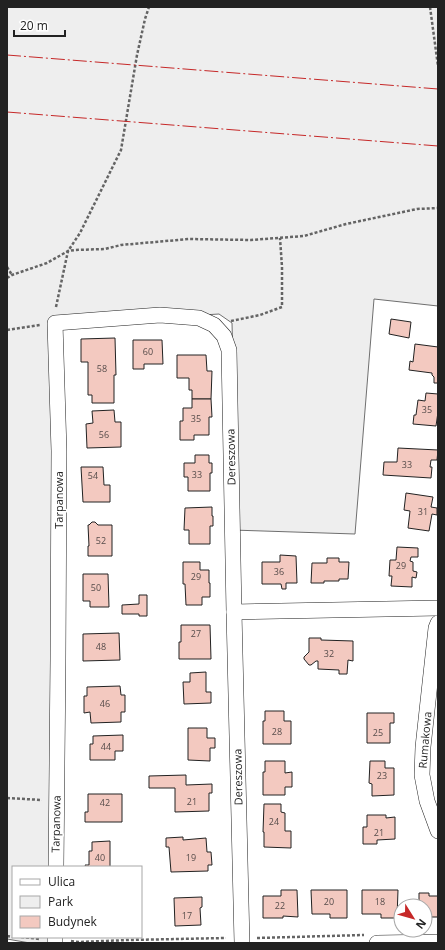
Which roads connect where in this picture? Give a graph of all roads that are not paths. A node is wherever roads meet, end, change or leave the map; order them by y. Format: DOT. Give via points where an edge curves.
graph roads {
  1 [pos="229,350"];
  2 [pos="438,608"];
  3 [pos="234,612"];
  4 [pos="438,623"];
  5 [pos="431,747"];
  6 [pos="438,831"];
  7 [pos="56,866"];
  8 [pos="438,942"];
  9 [pos="242,943"];
  10 [pos="377,943"];
  1 -- 3 [label="street, Dereszowa"];
  1 -- 7 [label="street, Tarpanowa" via="224,336 214,325 199,318 160,315 54,323 59,451"];
  2 -- 3 [label="street"];
  3 -- 9 [label="street, Dereszowa"];
  4 -- 5 [label="street, Rumakowa"];
  5 -- 6 [label="street, Rumakowa" via="422,775 427,801"];
  8 -- 10 [label="street"];
}
